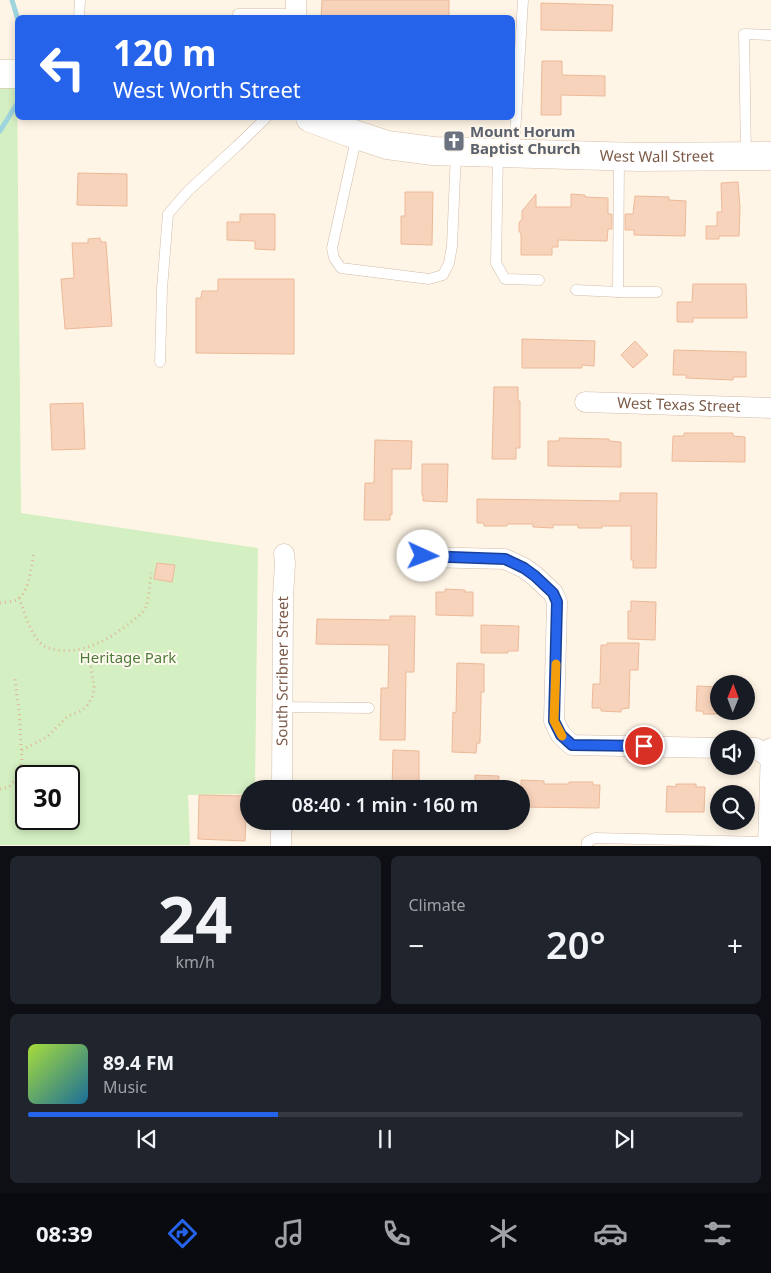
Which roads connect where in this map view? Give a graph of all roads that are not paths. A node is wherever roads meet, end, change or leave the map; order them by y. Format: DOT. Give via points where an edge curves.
graph roads {
  1 [pos="80,0"];
  2 [pos="523,0"];
  3 [pos="296,11"];
  4 [pos="238,14"];
  5 [pos="79,15"];
  6 [pos="771,35"];
  7 [pos="515,72"];
  8 [pos="0,74"];
  9 [pos="15,74"];
  10 [pos="264,120"];
  11 [pos="316,120"];
  12 [pos="510,120"];
  13 [pos="357,135"];
  14 [pos="456,151"];
  15 [pos="506,152"];
  16 [pos="619,156"];
  17 [pos="758,156"];
  18 [pos="539,280"];
  19 [pos="576,290"];
  20 [pos="618,292"];
  21 [pos="657,292"];
  22 [pos="160,362"];
  23 [pos="585,402"];
  24 [pos="771,408"];
  25 [pos="284,554"];
  26 [pos="423,556"];
  27 [pos="282,707"];
  28 [pos="369,708"];
  29 [pos="710,748"];
  30 [pos="755,748"];
  31 [pos="771,748"];
  32 [pos="771,759"];
  33 [pos="282,780"];
  34 [pos="282,830"];
  35 [pos="768,844"];
  36 [pos="281,846"];
  37 [pos="587,846"];
  1 -- 5 [label="lane"];
  2 -- 7 [label="lane"];
  3 -- 4 [label="lane"];
  6 -- 17 [label="lane" via="744,34"];
  8 -- 9 [label="street"];
  10 -- 22 [label="lane" via="168,214"];
  11 -- 13 [label="street, West Wall Street"];
  12 -- 15 [label="lane"];
  13 -- 14 [label="street, West Wall Street" via="387,145"];
  13 -- 14 [label="lane" via="332,248 341,268 430,279 443,274 452,246"];
  14 -- 15 [label="street, West Wall Street"];
  15 -- 16 [label="street, West Wall Street"];
  15 -- 18 [label="lane" via="496,264 505,279"];
  16 -- 17 [label="street, West Wall Street"];
  16 -- 20 [label="lane"];
  19 -- 20 [label="lane"];
  20 -- 21 [label="lane"];
  23 -- 24 [label="street, West Texas Street"];
  25 -- 27 [label="street, South Scribner Street"];
  26 -- 29 [label="street" via="505,559 524,568 553,593 557,602 554,721 561,735 572,745"];
  27 -- 28 [label="lane"];
  27 -- 33 [label="street, South Scribner Street"];
  30 -- 32 [label="street"];
  31 -- 32 [label="street"];
  32 -- 35 [label="street"];
  34 -- 36 [label="street"];
  35 -- 37 [label="lane" via="595,838 587,842"];
}
